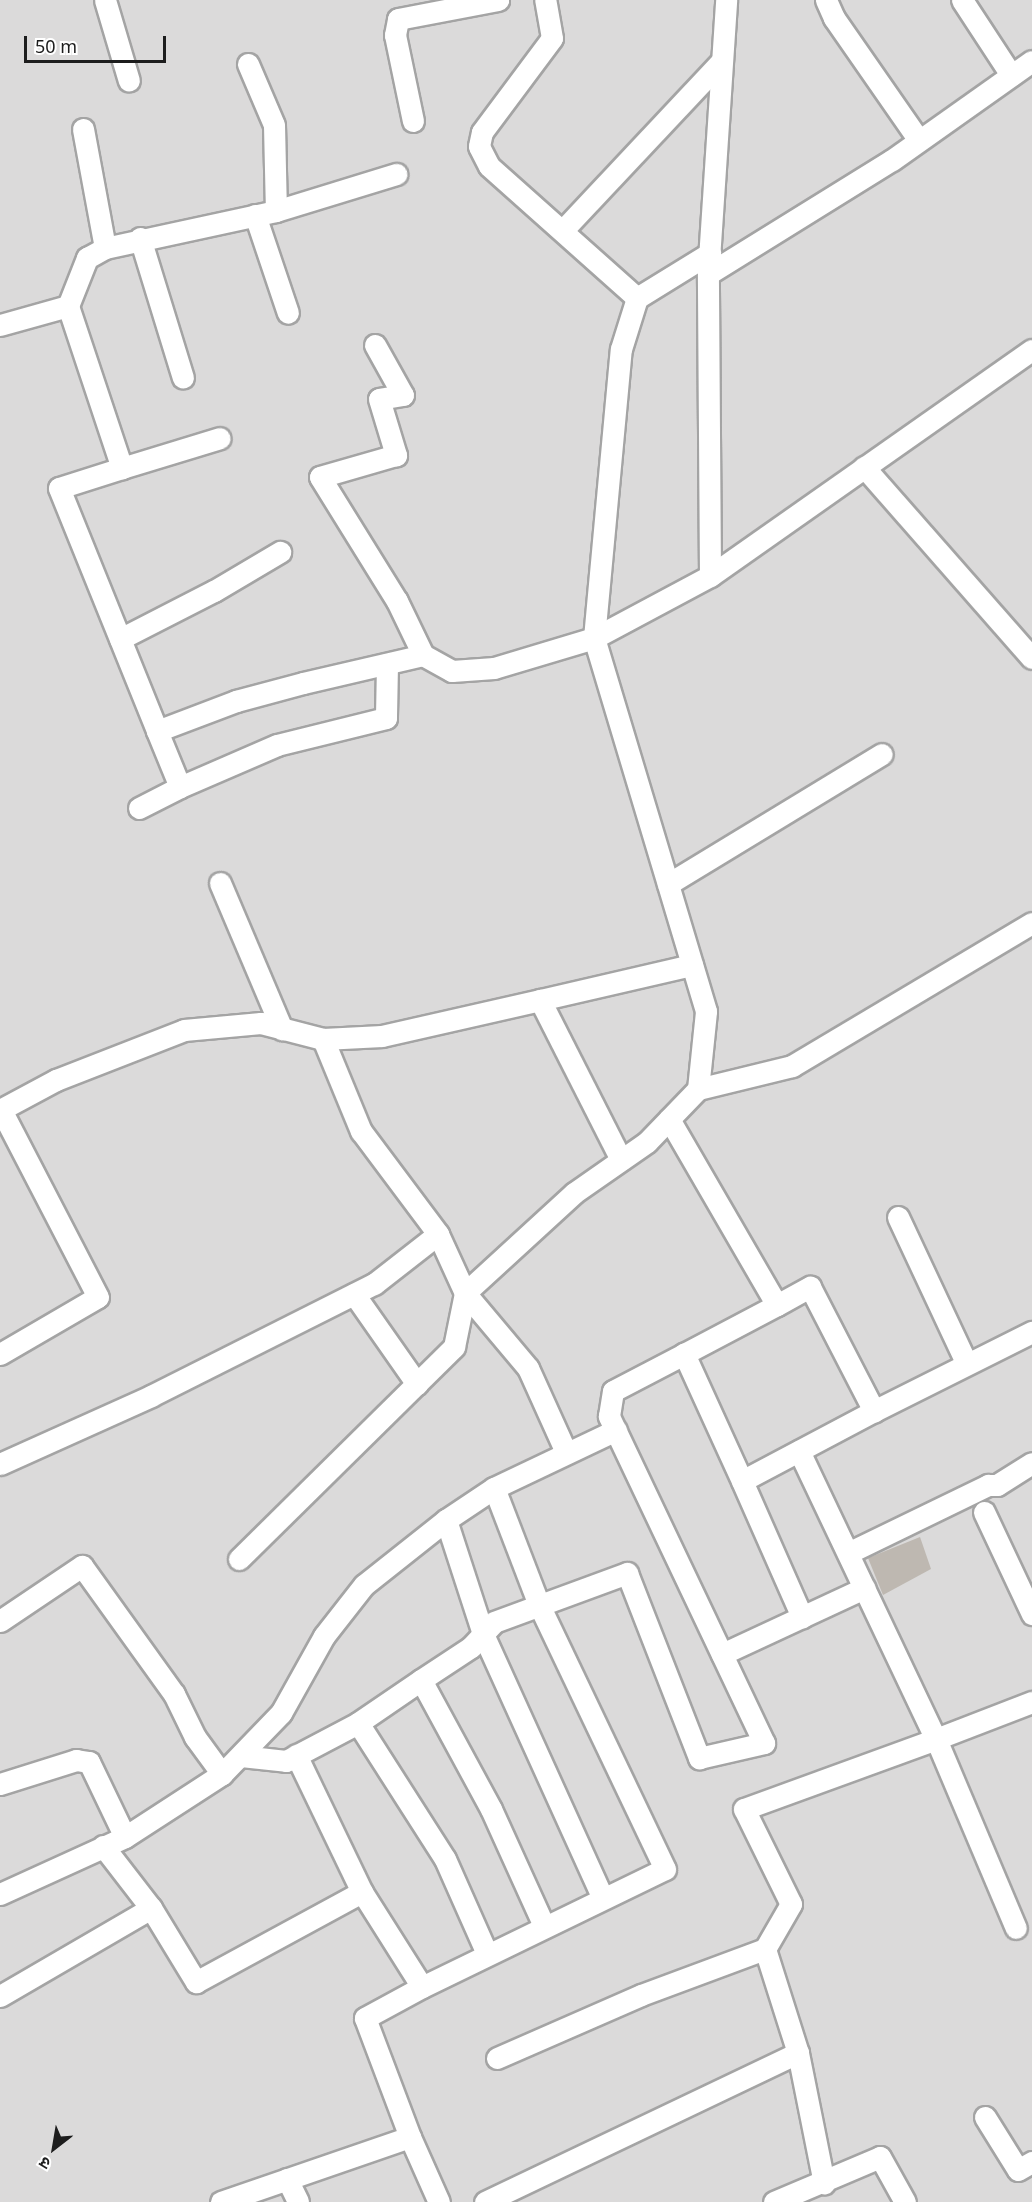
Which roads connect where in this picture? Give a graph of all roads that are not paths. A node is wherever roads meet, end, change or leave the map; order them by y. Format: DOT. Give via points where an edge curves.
graph roads {
  1 [pos="105,0"];
  2 [pos="498,0"];
  3 [pos="545,0"];
  4 [pos="726,0"];
  5 [pos="826,0"];
  6 [pos="962,0"];
  7 [pos="1032,61"];
  8 [pos="722,62"];
  9 [pos="248,64"];
  10 [pos="1011,75"];
  11 [pos="129,81"];
  12 [pos="413,122"];
  13 [pos="82,129"];
  14 [pos="918,139"];
  15 [pos="396,174"];
  16 [pos="276,211"];
  17 [pos="255,215"];
  18 [pos="563,230"];
  19 [pos="140,238"];
  20 [pos="105,248"];
  21 [pos="710,253"];
  22 [pos="708,274"];
  23 [pos="637,298"];
  24 [pos="68,306"];
  25 [pos="288,314"];
  26 [pos="0,325"];
  27 [pos="375,345"];
  28 [pos="1032,350"];
  29 [pos="183,378"];
  30 [pos="220,438"];
  31 [pos="864,467"];
  32 [pos="122,468"];
  33 [pos="280,552"];
  34 [pos="710,576"];
  35 [pos="594,638"];
  36 [pos="120,639"];
  37 [pos="423,655"];
  38 [pos="1032,658"];
  39 [pos="387,664"];
  40 [pos="157,731"];
  41 [pos="882,754"];
  42 [pos="180,787"];
  43 [pos="139,808"];
  44 [pos="220,883"];
  45 [pos="668,884"];
  46 [pos="1032,923"];
  47 [pos="692,965"];
  48 [pos="540,1000"];
  49 [pos="282,1029"];
  50 [pos="323,1039"];
  51 [pos="698,1089"];
  52 [pos="0,1110"];
  53 [pos="669,1119"];
  54 [pos="621,1160"];
  55 [pos="898,1217"];
  56 [pos="438,1234"];
  57 [pos="465,1293"];
  58 [pos="354,1294"];
  59 [pos="777,1305"];
  60 [pos="1032,1332"];
  61 [pos="0,1354"];
  62 [pos="684,1354"];
  63 [pos="967,1364"];
  64 [pos="417,1384"];
  65 [pos="874,1411"];
  66 [pos="616,1430"];
  67 [pos="799,1451"];
  68 [pos="566,1452"];
  69 [pos="1032,1463"];
  70 [pos="0,1464"];
  71 [pos="742,1481"];
  72 [pos="494,1488"];
  73 [pos="984,1512"];
  74 [pos="446,1520"];
  75 [pos="848,1553"];
  76 [pos="239,1559"];
  77 [pos="864,1588"];
  78 [pos="539,1605"];
  79 [pos="1031,1610"];
  80 [pos="802,1617"];
  81 [pos="0,1621"];
  82 [pos="483,1634"];
  83 [pos="722,1654"];
  84 [pos="421,1680"];
  85 [pos="1032,1702"];
  86 [pos="358,1723"];
  87 [pos="936,1738"];
  88 [pos="296,1755"];
  89 [pos="241,1756"];
  90 [pos="222,1774"];
  91 [pos="0,1784"];
  92 [pos="125,1836"];
  93 [pos="103,1846"];
  94 [pos="362,1892"];
  95 [pos="0,1894"];
  96 [pos="603,1898"];
  97 [pos="152,1908"];
  98 [pos="544,1926"];
  99 [pos="1016,1928"];
  100 [pos="765,1949"];
  101 [pos="487,1954"];
  102 [pos="422,1987"];
  103 [pos="0,1996"];
  104 [pos="798,2054"];
  105 [pos="497,2058"];
  106 [pos="984,2117"];
  107 [pos="410,2137"];
  108 [pos="1032,2162"];
  109 [pos="287,2179"];
  110 [pos="824,2183"];
  111 [pos="781,2201"];
  112 [pos="221,2202"];
  113 [pos="298,2202"];
  114 [pos="439,2202"];
  115 [pos="484,2202"];
  116 [pos="905,2202"];
  1 -- 11 [label="street"];
  2 -- 12 [label="street" via="398,19 395,35"];
  3 -- 18 [label="street" via="552,38 482,132 478,146 489,166"];
  4 -- 8 [label="street"];
  5 -- 14 [label="street" via="834,18"];
  6 -- 10 [label="street"];
  7 -- 10 [label="street"];
  8 -- 18 [label="street"];
  8 -- 21 [label="street"];
  9 -- 16 [label="street" via="274,125"];
  10 -- 14 [label="street"];
  13 -- 20 [label="street"];
  14 -- 22 [label="street" via="892,160"];
  15 -- 16 [label="street"];
  16 -- 17 [label="street"];
  17 -- 19 [label="street"];
  17 -- 25 [label="street"];
  18 -- 23 [label="street"];
  19 -- 20 [label="street"];
  19 -- 29 [label="street"];
  20 -- 24 [label="street" via="87,258"];
  21 -- 22 [label="street"];
  21 -- 23 [label="street"];
  22 -- 34 [label="street"];
  23 -- 35 [label="street" via="621,349"];
  24 -- 26 [label="street"];
  24 -- 32 [label="street"];
  27 -- 37 [label="street" via="403,395 380,399 396,455 320,477 397,601"];
  28 -- 31 [label="street"];
  30 -- 32 [label="street"];
  31 -- 34 [label="street"];
  31 -- 38 [label="street"];
  32 -- 36 [label="street" via="59,488"];
  33 -- 36 [label="street"];
  34 -- 35 [label="street"];
  35 -- 37 [label="street" via="494,668 452,671"];
  35 -- 45 [label="street"];
  36 -- 40 [label="street"];
  37 -- 39 [label="street"];
  39 -- 40 [label="street" via="236,701"];
  39 -- 42 [label="street" via="386,718 277,744"];
  40 -- 42 [label="street"];
  41 -- 45 [label="street"];
  42 -- 43 [label="street"];
  44 -- 49 [label="street"];
  45 -- 47 [label="street"];
  46 -- 51 [label="street" via="792,1066"];
  47 -- 48 [label="street"];
  47 -- 51 [label="street" via="706,1011"];
  48 -- 50 [label="street" via="382,1036"];
  48 -- 54 [label="street"];
  49 -- 50 [label="street"];
  49 -- 52 [label="street" via="261,1023 184,1030 56,1080"];
  50 -- 56 [label="street" via="361,1131"];
  51 -- 53 [label="street"];
  52 -- 61 [label="street" via="98,1297"];
  53 -- 54 [label="street"];
  53 -- 59 [label="street"];
  54 -- 57 [label="street" via="574,1193"];
  55 -- 63 [label="street"];
  56 -- 57 [label="street"];
  56 -- 58 [label="street" via="374,1284"];
  57 -- 64 [label="street" via="454,1347"];
  57 -- 68 [label="street" via="528,1368"];
  58 -- 64 [label="street"];
  58 -- 70 [label="street" via="151,1396"];
  59 -- 62 [label="street"];
  59 -- 65 [label="street" via="810,1287"];
  60 -- 63 [label="street"];
  62 -- 66 [label="street" via="613,1391 609,1416"];
  62 -- 71 [label="street"];
  63 -- 65 [label="street"];
  64 -- 76 [label="street"];
  65 -- 67 [label="street"];
  66 -- 68 [label="street"];
  66 -- 83 [label="street"];
  67 -- 71 [label="street"];
  67 -- 75 [label="street"];
  68 -- 72 [label="street"];
  69 -- 75 [label="street" via="997,1485 988,1485"];
  71 -- 80 [label="street"];
  72 -- 74 [label="street"];
  72 -- 78 [label="street"];
  73 -- 79 [label="street"];
  74 -- 82 [label="street"];
  74 -- 89 [label="street" via="364,1585 324,1636 281,1713"];
  75 -- 77 [label="street"];
  77 -- 80 [label="street"];
  77 -- 87 [label="street"];
  78 -- 82 [label="street" via="494,1622"];
  78 -- 83 [label="street" via="627,1573 699,1758 764,1743"];
  78 -- 96 [label="street" via="665,1869"];
  80 -- 83 [label="street"];
  81 -- 90 [label="street" via="82,1566 174,1694 195,1737"];
  82 -- 84 [label="street" via="471,1647"];
  82 -- 96 [label="street"];
  84 -- 86 [label="street"];
  84 -- 98 [label="street" via="491,1809"];
  85 -- 87 [label="street"];
  86 -- 88 [label="street"];
  86 -- 101 [label="street" via="445,1859"];
  87 -- 99 [label="street"];
  87 -- 100 [label="street" via="744,1809 791,1904"];
  88 -- 89 [label="street" via="286,1761"];
  88 -- 94 [label="street"];
  89 -- 90 [label="street"];
  90 -- 92 [label="street"];
  91 -- 92 [label="street" via="76,1760 89,1762"];
  92 -- 93 [label="street"];
  93 -- 95 [label="street"];
  93 -- 97 [label="street"];
  94 -- 97 [label="street" via="196,1982"];
  94 -- 102 [label="street"];
  96 -- 98 [label="street"];
  97 -- 103 [label="street"];
  98 -- 101 [label="street"];
  100 -- 104 [label="street"];
  100 -- 105 [label="street" via="641,1995"];
  101 -- 102 [label="street"];
  102 -- 107 [label="street" via="365,2018"];
  104 -- 110 [label="street"];
  104 -- 115 [label="street"];
  106 -- 108 [label="street" via="1018,2170"];
  107 -- 109 [label="street"];
  107 -- 114 [label="street"];
  109 -- 112 [label="street"];
  109 -- 113 [label="street"];
  110 -- 111 [label="street"];
  110 -- 116 [label="street" via="879,2157"];
}
